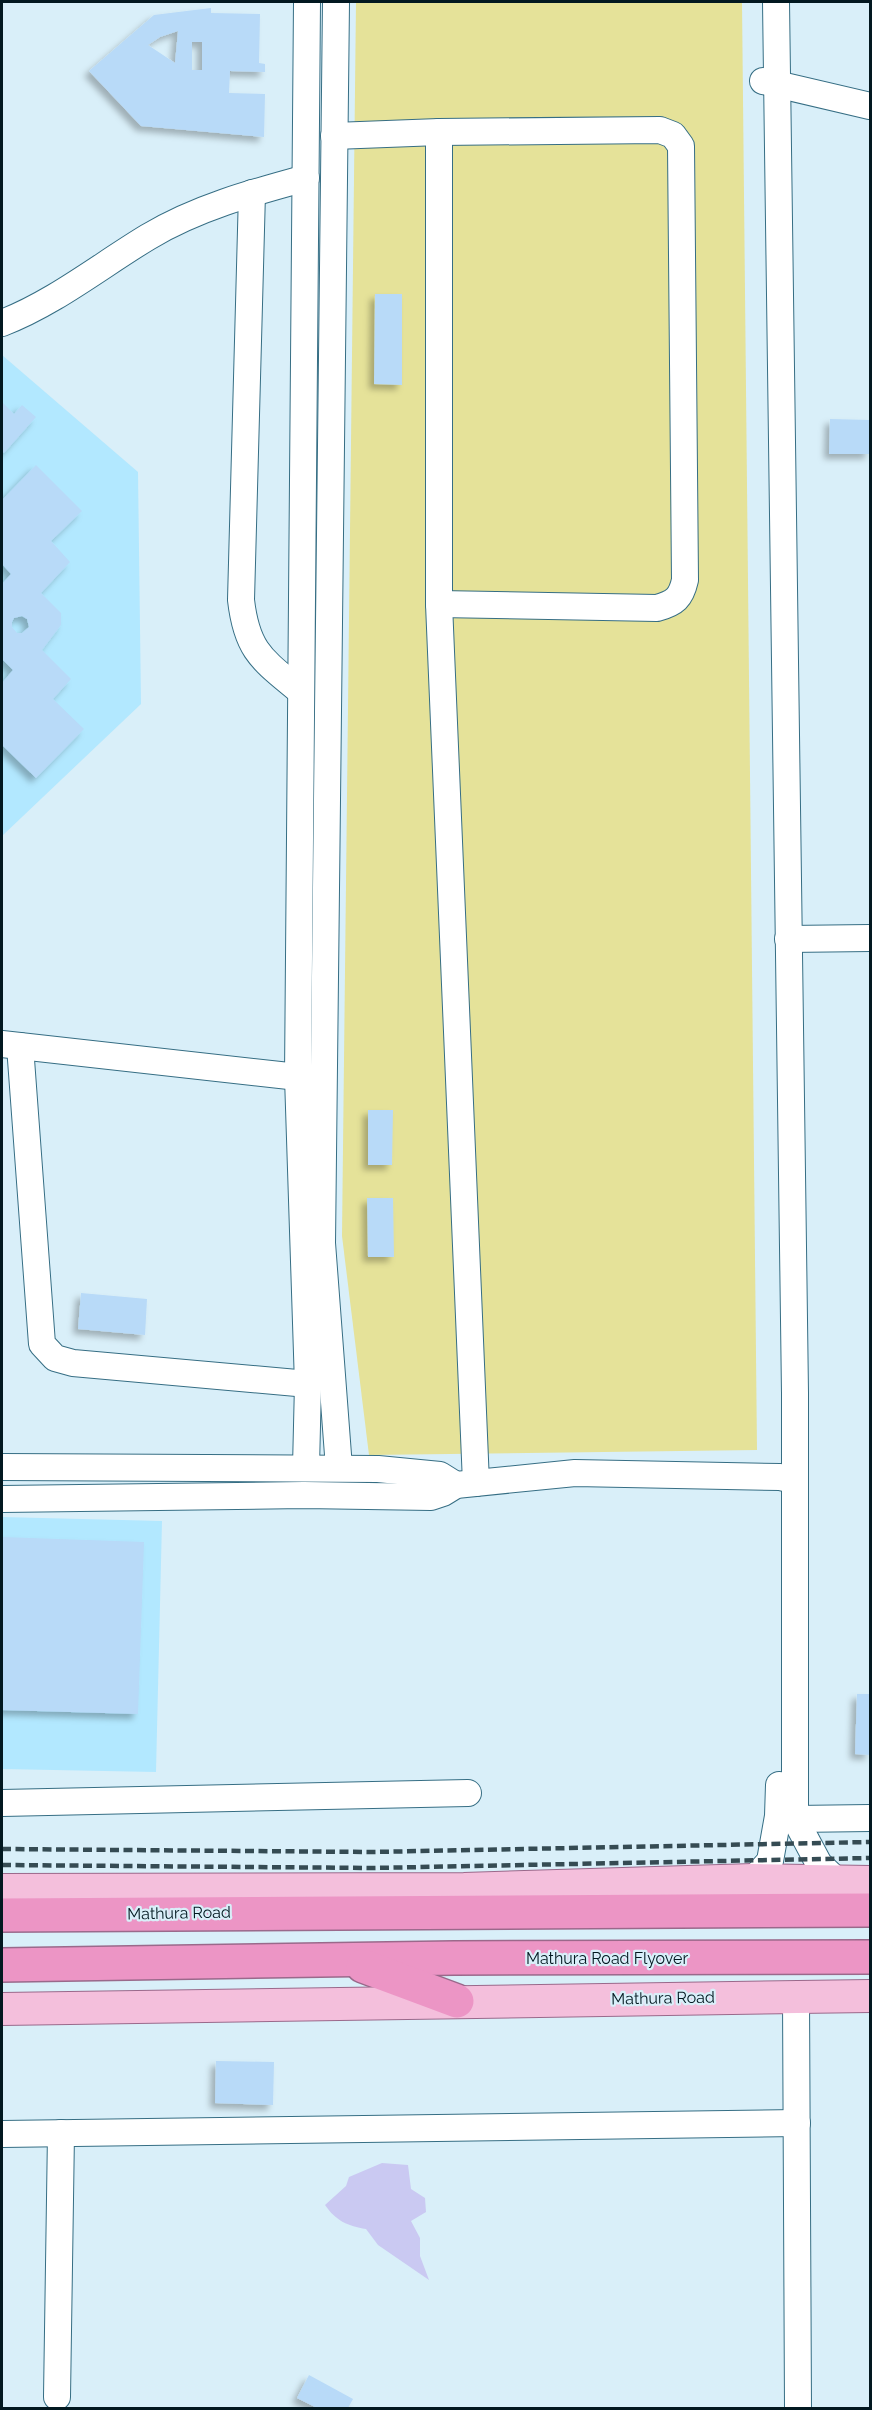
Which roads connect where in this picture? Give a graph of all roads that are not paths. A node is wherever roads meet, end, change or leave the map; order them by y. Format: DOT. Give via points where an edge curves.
graph roads {
  1 [pos="307,2"];
  2 [pos="336,2"];
  3 [pos="762,2"];
  4 [pos="776,2"];
  5 [pos="769,83"];
  6 [pos="870,106"];
  7 [pos="439,132"];
  8 [pos="334,136"];
  9 [pos="306,177"];
  10 [pos="252,193"];
  11 [pos="2,323"];
  12 [pos="439,604"];
  13 [pos="302,692"];
  14 [pos="870,938"];
  15 [pos="788,939"];
  16 [pos="11,1045"];
  17 [pos="298,1077"];
  18 [pos="308,1383"];
  19 [pos="2,1467"];
  20 [pos="306,1467"];
  21 [pos="339,1468"];
  22 [pos="787,1479"];
  23 [pos="466,1484"];
  24 [pos="2,1499"];
  25 [pos="468,1793"];
  26 [pos="2,1803"];
  27 [pos="870,1818"];
  28 [pos="795,1819"];
  29 [pos="753,1880"];
  30 [pos="838,1882"];
  31 [pos="870,1882"];
  32 [pos="2,1890"];
  33 [pos="472,1900"];
  34 [pos="870,1910"];
  35 [pos="2,1915"];
  36 [pos="870,1957"];
  37 [pos="344,1960"];
  38 [pos="2,1965"];
  39 [pos="870,1996"];
  40 [pos="796,1997"];
  41 [pos="456,2001"];
  42 [pos="2,2009"];
  43 [pos="797,2123"];
  44 [pos="61,2133"];
  45 [pos="2,2134"];
  46 [pos="57,2397"];
  47 [pos="798,2409"];
  1 -- 9 [label="street"];
  2 -- 8 [label="street"];
  3 -- 5 [label="street"];
  4 -- 5 [label="street"];
  5 -- 6 [label="street"];
  5 -- 15 [label="street"];
  5 -- 22 [label="street"];
  7 -- 8 [label="street"];
  7 -- 12 [label="street"];
  7 -- 12 [label="street" via="660,130 673,135 681,146 685,580 682,594 673,603 657,608"];
  8 -- 21 [label="street" via="322,1243"];
  9 -- 10 [label="street"];
  9 -- 13 [label="street"];
  10 -- 11 [label="street" via="203,210 149,236"];
  10 -- 13 [label="street" via="241,600 254,650"];
  12 -- 23 [label="street"];
  13 -- 17 [label="street"];
  14 -- 15 [label="street"];
  15 -- 22 [label="street"];
  16 -- 17 [label="street"];
  16 -- 18 [label="street" via="42,1344 56,1358 73,1363"];
  17 -- 18 [label="street"];
  18 -- 20 [label="street"];
  19 -- 20 [label="street"];
  20 -- 21 [label="street"];
  21 -- 23 [label="street" via="426,1472"];
  22 -- 23 [label="street" via="575,1473"];
  22 -- 28 [label="street"];
  22 -- 29 [label="street" via="778,1816 770,1861"];
  23 -- 24 [label="street" via="431,1497"];
  25 -- 26 [label="street"];
  27 -- 28 [label="street"];
  28 -- 30 [label="street" via="819,1864"];
  29 -- 30 [label="main road"];
  29 -- 33 [label="main road"];
  30 -- 31 [label="main road"];
  32 -- 33 [label="main road"];
  33 -- 34 [label="highway"];
  33 -- 35 [label="highway, Mathura Road" via="393,1911"];
  36 -- 37 [label="highway, Mathura Road Flyover"];
  37 -- 38 [label="highway"];
  37 -- 41 [label="highway"];
  39 -- 40 [label="main road, Mathura Road"];
  40 -- 41 [label="main road, Mathura Road"];
  40 -- 43 [label="street"];
  41 -- 42 [label="main road, Mathura Road"];
  43 -- 44 [label="street"];
  43 -- 47 [label="street"];
  44 -- 45 [label="street"];
  44 -- 46 [label="street"];
}
